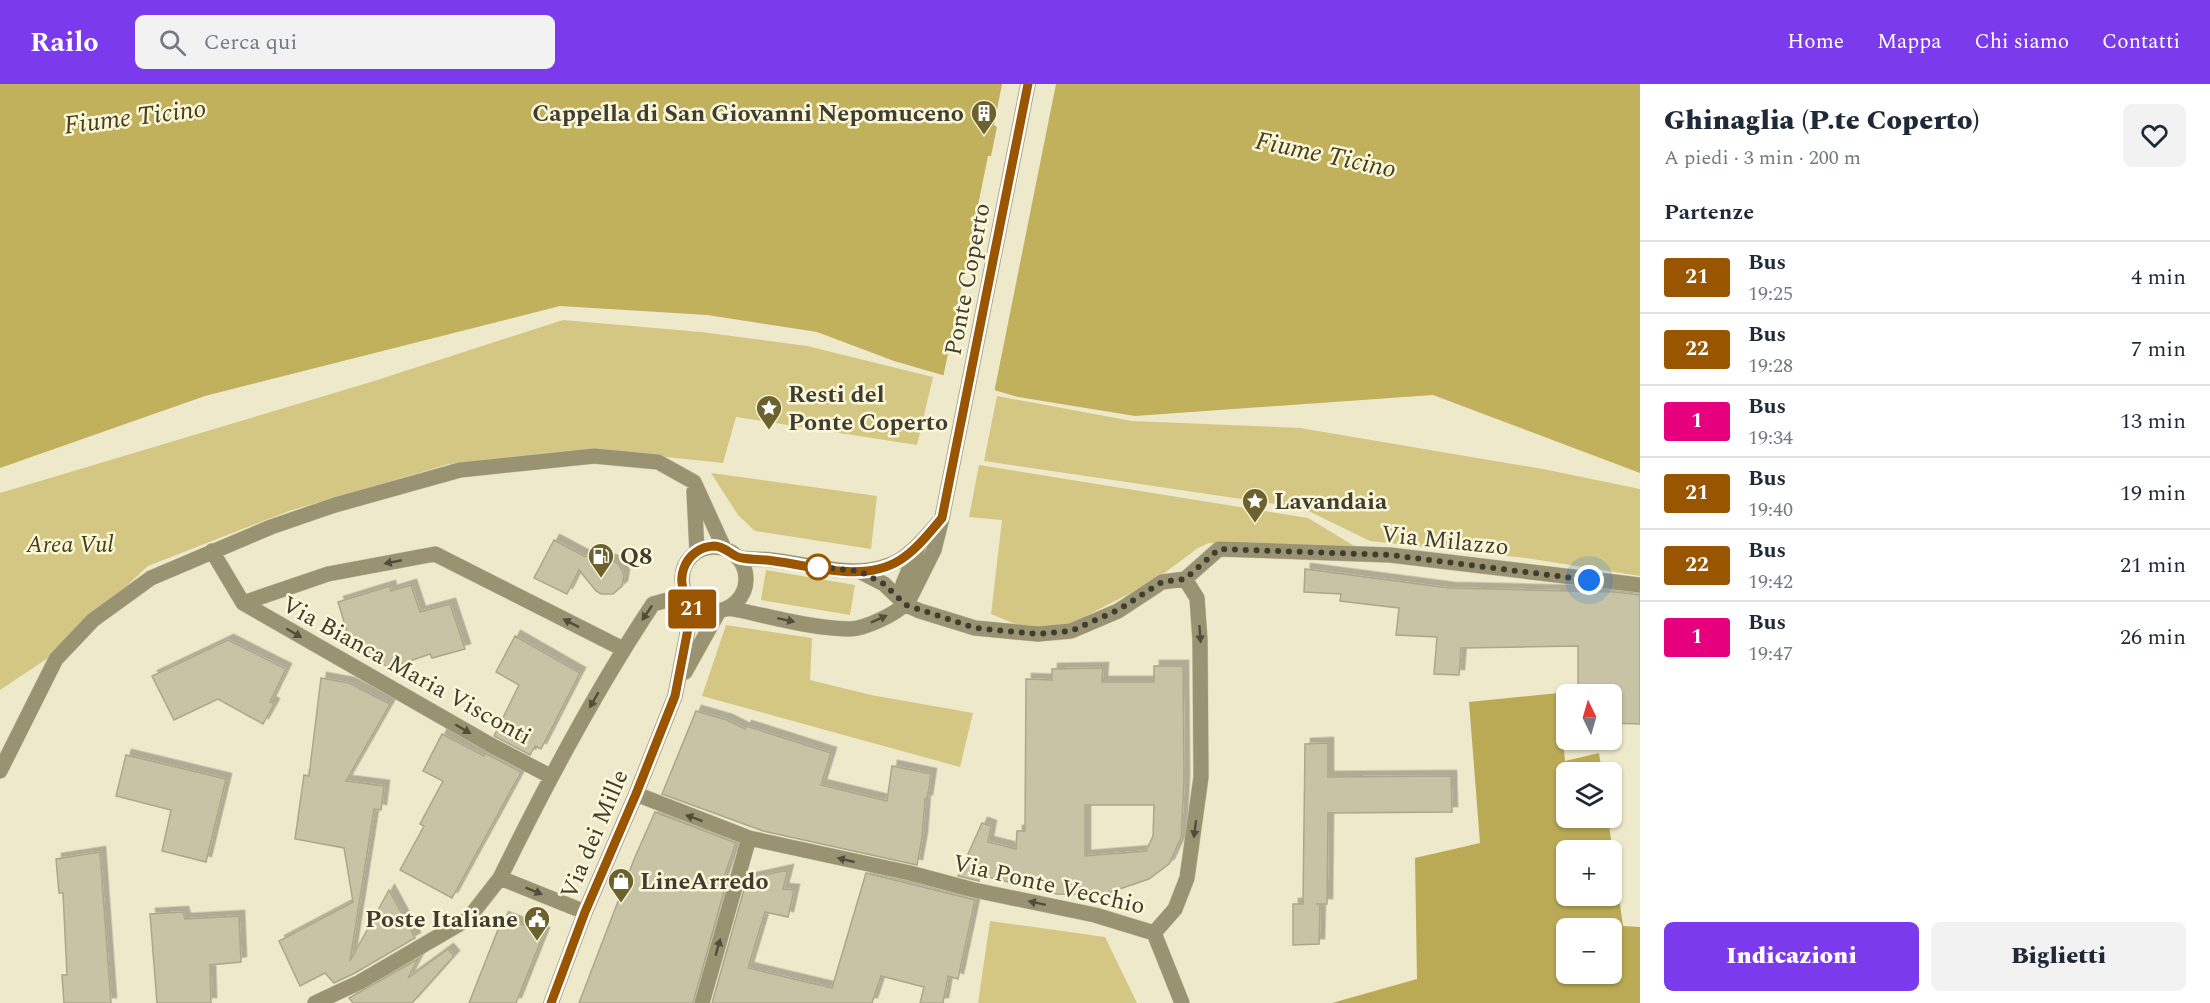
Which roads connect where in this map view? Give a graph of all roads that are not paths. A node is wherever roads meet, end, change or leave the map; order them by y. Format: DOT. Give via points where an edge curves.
graph roads {
  1 [pos="1028,84"];
  2 [pos="694,482"];
  3 [pos="942,518"];
  4 [pos="919,545"];
  5 [pos="724,548"];
  6 [pos="212,551"];
  7 [pos="697,552"];
  8 [pos="739,558"];
  9 [pos="859,571"];
  10 [pos="1185,579"];
  11 [pos="1640,585"];
  12 [pos="689,599"];
  13 [pos="243,603"];
  14 [pos="906,605"];
  15 [pos="724,610"];
  16 [pos="623,649"];
  17 [pos="679,682"];
  18 [pos="0,771"];
  19 [pos="550,776"];
  20 [pos="636,794"];
  21 [pos="749,838"];
  22 [pos="500,878"];
  23 [pos="585,912"];
  24 [pos="1154,933"];
  25 [pos="315,1003"];
  26 [pos="551,1003"];
  27 [pos="702,1003"];
  28 [pos="1182,1003"];
  1 -- 3 [label="street, Ponte Coperto"];
  2 -- 5 [label="street"];
  2 -- 6 [label="street" via="658,462 594,456 460,470 335,505"];
  2 -- 7 [label="street"];
  3 -- 4 [label="street"];
  3 -- 14 [label="street, Ponte Coperto" via="934,550"];
  4 -- 9 [label="street" via="898,561"];
  4 -- 14 [label="street" via="903,584"];
  5 -- 7 [label="street" via="716,546"];
  5 -- 8 [label="street"];
  6 -- 13 [label="street"];
  6 -- 18 [label="street" via="151,578 93,620 56,658"];
  7 -- 12 [label="street" via="689,558 682,576"];
  8 -- 9 [label="street"];
  8 -- 15 [label="street" via="746,586 736,602"];
  9 -- 14 [label="street" via="884,584"];
  10 -- 11 [label="street, Via Milazzo" via="1219,549 1390,555"];
  10 -- 14 [label="street" via="1162,582 1118,610 1071,631 1038,634 975,628"];
  10 -- 24 [label="street, Via Ponte Vecchio, one-way" via="1197,598 1201,777 1187,878 1175,909"];
  12 -- 15 [label="street" via="702,609"];
  12 -- 16 [label="street, one-way" via="653,604"];
  12 -- 17 [label="street, Via dei Mille"];
  16 -- 13 [label="street, one-way" via="435,554 328,574"];
  13 -- 19 [label="street, Via Bianca Maria Visconti, one-way"];
  15 -- 14 [label="street, one-way" via="851,629 880,620"];
  15 -- 17 [label="street, Via dei Mille"];
  16 -- 19 [label="street, one-way"];
  17 -- 20 [label="street, Via dei Mille"];
  19 -- 22 [label="street"];
  21 -- 20 [label="street, Via Ponte Vecchio, one-way"];
  20 -- 23 [label="street, Via dei Mille"];
  24 -- 21 [label="street, Via Ponte Vecchio, one-way" via="1095,915"];
  27 -- 21 [label="street, one-way"];
  22 -- 23 [label="street, one-way"];
  22 -- 25 [label="street" via="468,919 360,982"];
  23 -- 26 [label="street, Via dei Mille"];
  24 -- 28 [label="street"];
}
